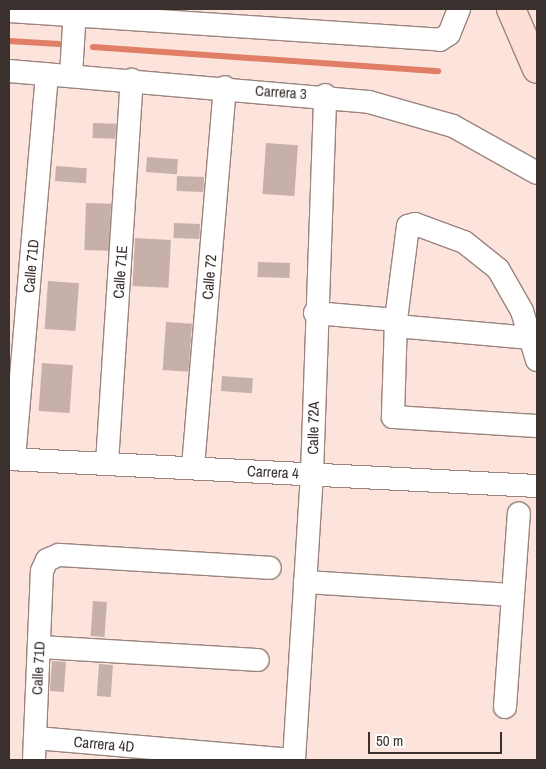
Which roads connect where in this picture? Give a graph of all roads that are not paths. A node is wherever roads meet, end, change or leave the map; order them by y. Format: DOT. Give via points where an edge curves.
graph roads {
  1 [pos="459,9"];
  2 [pos="511,9"];
  3 [pos="9,11"];
  4 [pos="75,12"];
  5 [pos="537,69"];
  6 [pos="9,71"];
  7 [pos="47,74"];
  8 [pos="71,76"];
  9 [pos="132,80"];
  10 [pos="225,87"];
  11 [pos="325,95"];
  12 [pos="537,173"];
  13 [pos="315,313"];
  14 [pos="396,323"];
  15 [pos="530,338"];
  16 [pos="537,360"];
  17 [pos="537,426"];
  18 [pos="12,459"];
  19 [pos="107,463"];
  20 [pos="193,467"];
  21 [pos="312,474"];
  22 [pos="537,486"];
  23 [pos="520,514"];
  24 [pos="270,568"];
  25 [pos="305,582"];
  26 [pos="513,595"];
  27 [pos="40,647"];
  28 [pos="258,660"];
  29 [pos="505,707"];
  30 [pos="35,738"];
  31 [pos="129,753"];
  32 [pos="220,757"];
  33 [pos="34,760"];
  34 [pos="293,760"];
  1 -- 4 [label="street" via="449,34 440,40"];
  2 -- 5 [label="main road"];
  3 -- 4 [label="street"];
  4 -- 8 [label="street"];
  6 -- 7 [label="street, Carrera 3"];
  7 -- 8 [label="street, Carrera 3"];
  7 -- 18 [label="street, Calle 71D"];
  8 -- 9 [label="street, Carrera 3"];
  9 -- 10 [label="street, Carrera 3"];
  9 -- 19 [label="street, Calle 71E"];
  10 -- 11 [label="street, Carrera 3"];
  10 -- 20 [label="street, Calle 72"];
  11 -- 12 [label="street, Carrera 3" via="403,110 453,126"];
  11 -- 13 [label="street, Calle 72A"];
  13 -- 14 [label="street"];
  13 -- 21 [label="street, Calle 72A"];
  14 -- 15 [label="street"];
  14 -- 15 [label="street" via="404,237 408,226 415,224 464,242 498,269 522,311"];
  14 -- 17 [label="street" via="393,417"];
  15 -- 16 [label="street"];
  18 -- 19 [label="street, Carrera 4"];
  19 -- 20 [label="street, Carrera 4"];
  20 -- 21 [label="street, Carrera 4"];
  21 -- 22 [label="street, Carrera 4"];
  21 -- 25 [label="street, Calle 72A"];
  23 -- 26 [label="street"];
  24 -- 27 [label="street, Calle 71D" via="59,555 48,560 42,571"];
  25 -- 26 [label="street"];
  25 -- 34 [label="street, Calle 72A"];
  26 -- 29 [label="street"];
  27 -- 28 [label="street"];
  27 -- 30 [label="street, Calle 71D"];
  30 -- 31 [label="street, Carrera 4D"];
  30 -- 33 [label="street, Calle 71D"];
  31 -- 32 [label="street, Carrera 4D"];
  32 -- 34 [label="street, Carrera 4D"];
}
